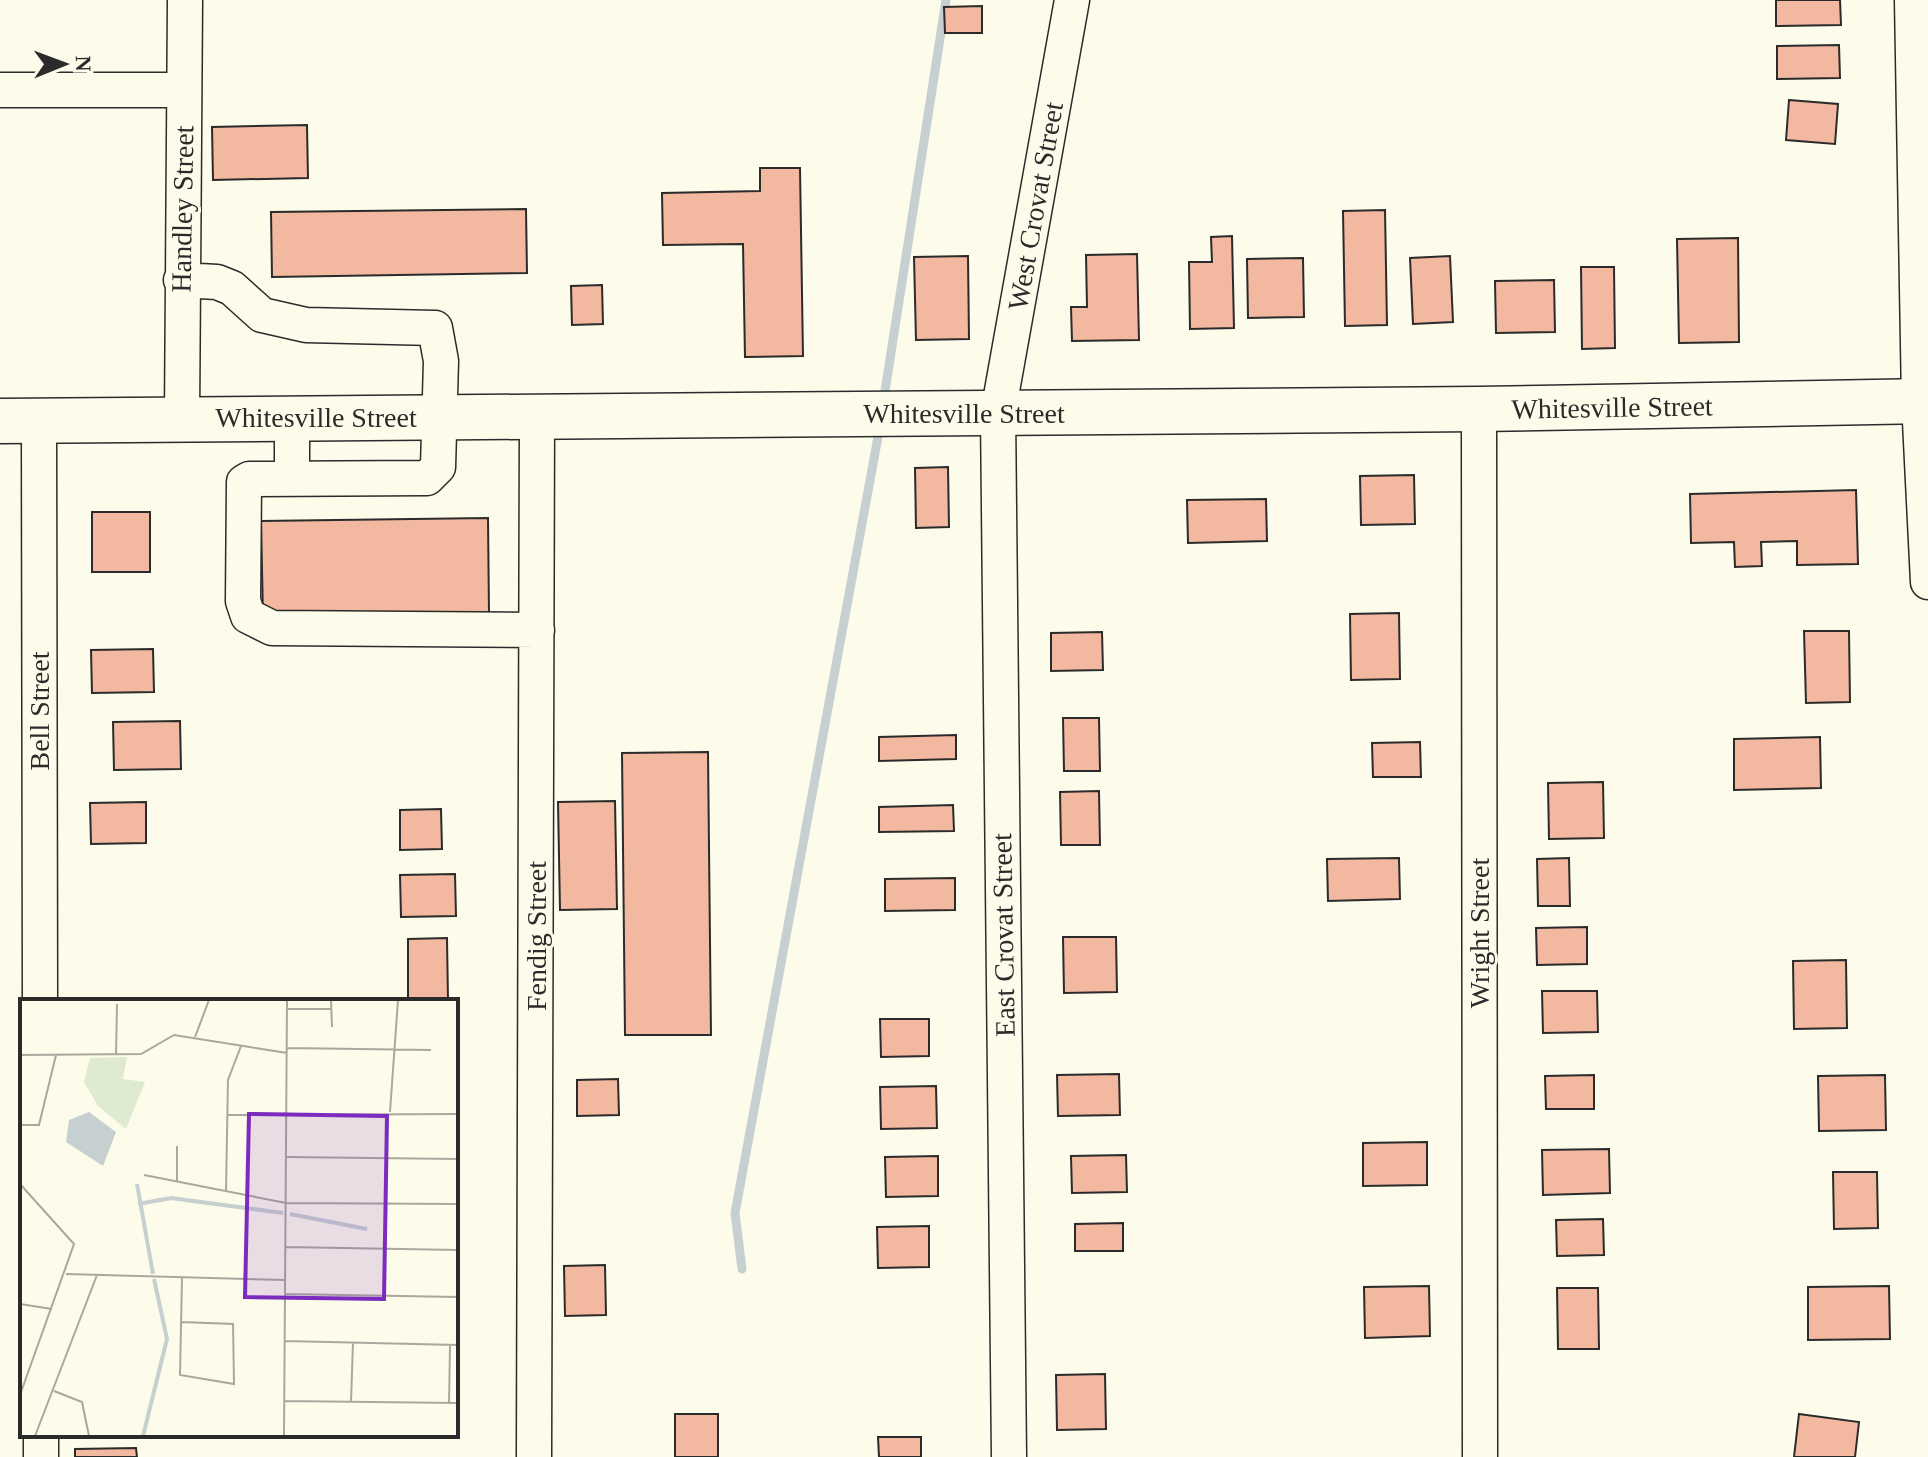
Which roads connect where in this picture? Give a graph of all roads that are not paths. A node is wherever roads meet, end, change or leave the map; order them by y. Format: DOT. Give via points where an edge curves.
graph roads {
  1 [pos="185,0"];
  2 [pos="1072,0"];
  3 [pos="1912,0"];
  4 [pos="0,90"];
  5 [pos="184,90"];
  6 [pos="181,280"];
  7 [pos="1924,401"];
  8 [pos="1479,409"];
  9 [pos="998,413"];
  10 [pos="537,415"];
  11 [pos="439,416"];
  12 [pos="292,417"];
  13 [pos="182,418"];
  14 [pos="19,420"];
  15 [pos="292,479"];
  16 [pos="1928,582"];
  17 [pos="537,630"];
  18 [pos="40,999"];
  19 [pos="534,1457"];
  20 [pos="1009,1457"];
  21 [pos="1480,1457"];
  1 -- 5 [label="street, Handley Street"];
  2 -- 9 [label="street, West Crovat Street"];
  3 -- 7 [label="street"];
  4 -- 5 [label="street"];
  5 -- 6 [label="street, Handley Street"];
  6 -- 11 [label="street" via="217,282 232,288 262,315 306,325 435,328 441,361"];
  6 -- 13 [label="street, Handley Street"];
  7 -- 8 [label="main road, Whitesville Street"];
  7 -- 16 [label="street"];
  8 -- 9 [label="main road, Whitesville Street"];
  8 -- 21 [label="street, Wright Street"];
  9 -- 10 [label="main road, Whitesville Street"];
  9 -- 20 [label="street, East Crovat Street"];
  10 -- 11 [label="main road, Whitesville Street"];
  10 -- 17 [label="street, Fendig Street"];
  11 -- 12 [label="main road, Whitesville Street"];
  11 -- 15 [label="street" via="438,467 427,478"];
  12 -- 13 [label="main road, Whitesville Street"];
  12 -- 15 [label="street"];
  13 -- 14 [label="main road, Whitesville Street"];
  14 -- 18 [label="street, Bell Street"];
  15 -- 17 [label="street" via="244,482 243,601 248,616 259,624"];
  17 -- 19 [label="street, Fendig Street"];
}
